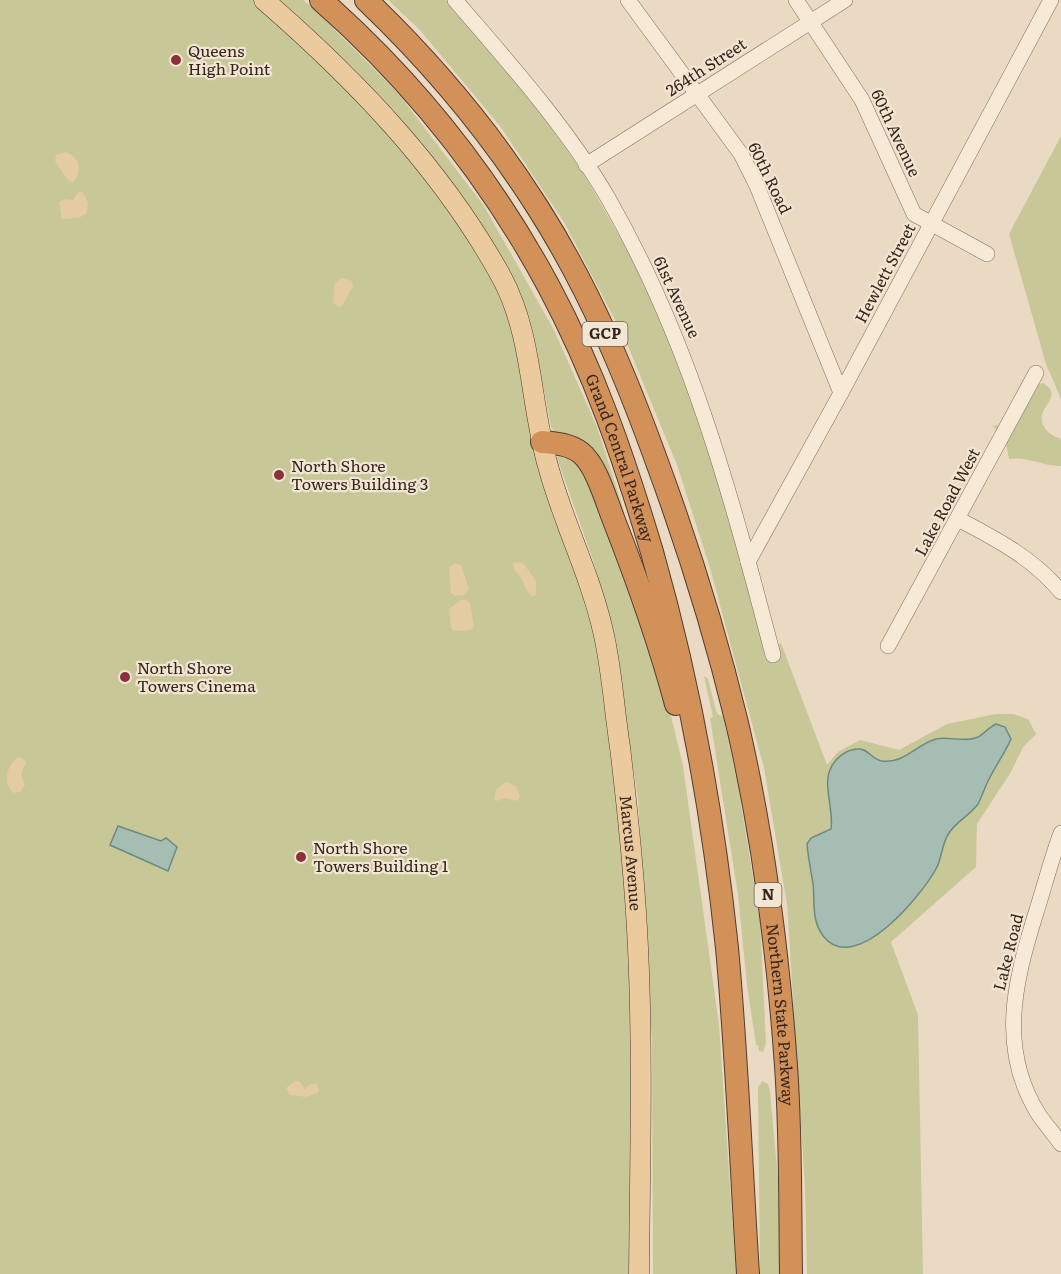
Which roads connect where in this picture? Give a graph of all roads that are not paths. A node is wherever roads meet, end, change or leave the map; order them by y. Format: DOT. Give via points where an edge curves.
graph roads {
  1 [pos="264,0"];
  2 [pos="321,0"];
  3 [pos="366,0"];
  4 [pos="455,0"];
  5 [pos="628,0"];
  6 [pos="796,0"];
  7 [pos="845,0"];
  8 [pos="1051,0"];
  9 [pos="811,21"];
  10 [pos="698,94"];
  11 [pos="586,165"];
  12 [pos="932,223"];
  13 [pos="987,254"];
  14 [pos="1036,374"];
  15 [pos="842,393"];
  16 [pos="542,442"];
  17 [pos="957,519"];
  18 [pos="748,562"];
  19 [pos="1061,592"];
  20 [pos="888,646"];
  21 [pos="772,655"];
  22 [pos="737,725"];
  23 [pos="1061,833"];
  24 [pos="722,904"];
  25 [pos="1061,1144"];
  26 [pos="639,1274"];
  27 [pos="748,1274"];
  28 [pos="791,1274"];
  1 -- 16 [label="main road, Marcus Avenue" via="320,49 376,107 417,155 481,243 516,310"];
  2 -- 24 [label="highway, Grand Central Parkway / GCP" via="355,30 462,151 507,216 581,352 639,506 662,586 706,784"];
  3 -- 22 [label="highway, Grand Central Parkway / GCP" via="445,82 493,144 538,208 578,278 613,350 671,499"];
  4 -- 11 [label="street, 61st Avenue" via="519,74"];
  5 -- 10 [label="street, 60th Road"];
  6 -- 9 [label="street, 60th Avenue"];
  7 -- 9 [label="street, 264th Street"];
  8 -- 12 [label="street, Hewlett Street"];
  9 -- 10 [label="street, 264th Street"];
  9 -- 12 [label="street, 60th Avenue" via="862,100 914,214"];
  10 -- 11 [label="street, 264th Street"];
  10 -- 15 [label="street, 60th Road" via="741,154 758,186"];
  11 -- 18 [label="street, 61st Avenue" via="625,229 682,350"];
  12 -- 13 [label="street, 60th Avenue"];
  12 -- 15 [label="street, Hewlett Street"];
  14 -- 17 [label="street, Lake Road West"];
  15 -- 18 [label="street, Hewlett Street"];
  16 -- 24 [label="highway" via="581,453 601,486 645,600 667,671"];
  16 -- 26 [label="main road, Marcus Avenue" via="603,632 628,809 639,976"];
  17 -- 19 [label="street" via="1032,562"];
  17 -- 20 [label="street, Lake Road West"];
  18 -- 21 [label="street, 61st Avenue"];
  22 -- 28 [label="highway, Northern State Parkway / N" via="768,894 778,985 787,1087"];
  23 -- 25 [label="street, Lake Road" via="1023,954 1013,1011 1021,1073 1039,1114"];
  24 -- 27 [label="highway"];
}
